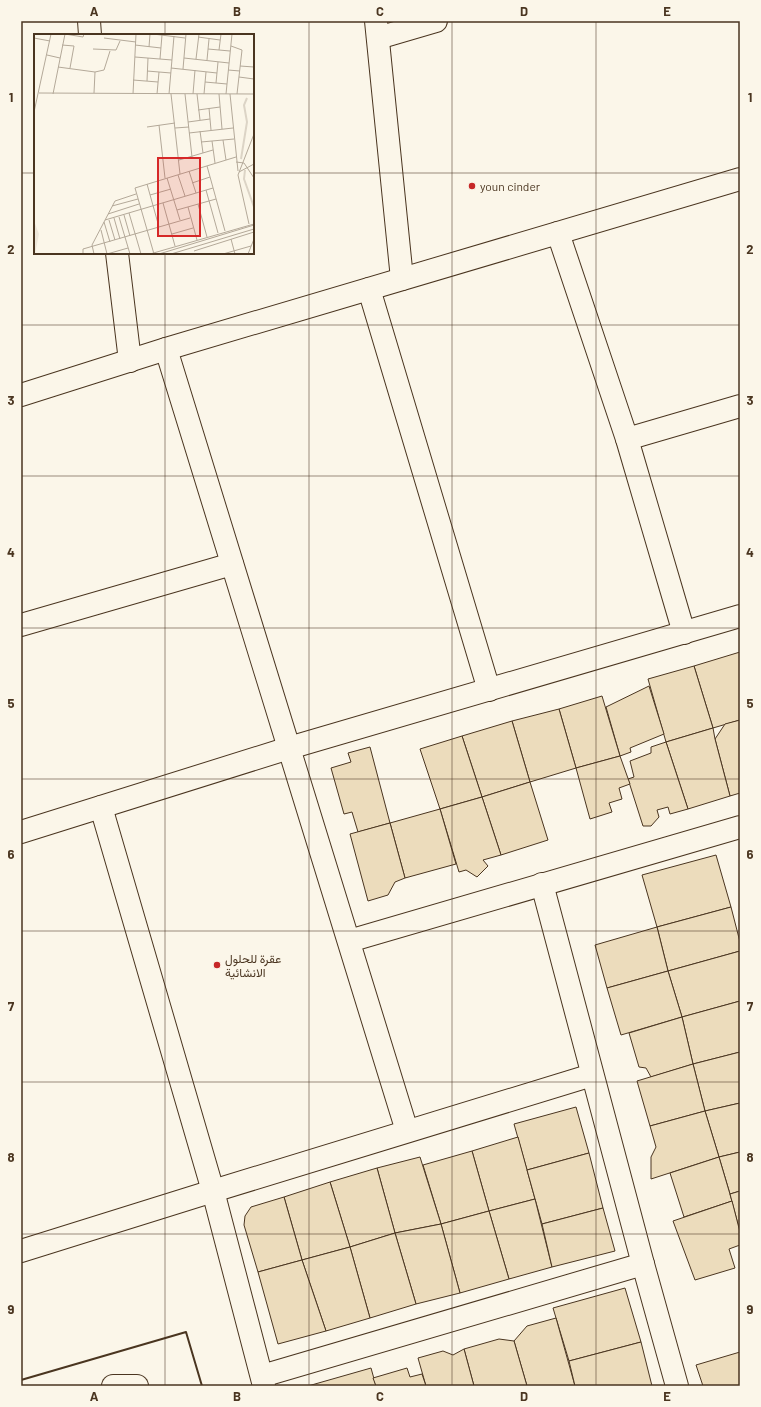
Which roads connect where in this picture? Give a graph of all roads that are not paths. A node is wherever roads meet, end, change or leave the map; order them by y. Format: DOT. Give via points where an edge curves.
graph roads {
  1 [pos="89,21"];
  2 [pos="436,21"];
  3 [pos="377,29"];
  4 [pos="90,34"];
  5 [pos="740,179"];
  6 [pos="558,233"];
  7 [pos="117,254"];
  8 [pos="402,279"];
  9 [pos="369,289"];
  10 [pos="166,349"];
  11 [pos="130,361"];
  12 [pos="21,395"];
  13 [pos="740,406"];
  14 [pos="627,439"];
  15 [pos="232,564"];
  16 [pos="740,616"];
  17 [pos="21,625"];
  18 [pos="684,633"];
  19 [pos="489,690"];
  20 [pos="289,748"];
  21 [pos="101,807"];
  22 [pos="21,832"];
  23 [pos="738,833"];
  24 [pos="542,884"];
  25 [pos="349,941"];
  26 [pos="592,1075"];
  27 [pos="408,1131"];
  28 [pos="213,1191"];
  29 [pos="21,1250"];
  30 [pos="643,1264"];
  31 [pos="263,1381"];
  32 [pos="113,1386"];
  33 [pos="137,1386"];
  34 [pos="677,1386"];
  1 -- 4 [label="street"];
  2 -- 3 [label="street"];
  3 -- 8 [label="street"];
  5 -- 6 [label="street"];
  6 -- 8 [label="street"];
  6 -- 14 [label="street"];
  7 -- 11 [label="street"];
  8 -- 9 [label="street"];
  9 -- 10 [label="street"];
  9 -- 19 [label="street"];
  10 -- 11 [label="street"];
  10 -- 15 [label="street"];
  11 -- 12 [label="street"];
  13 -- 14 [label="street"];
  14 -- 18 [label="street"];
  15 -- 17 [label="street"];
  15 -- 20 [label="street"];
  16 -- 18 [label="street"];
  18 -- 19 [label="street"];
  19 -- 20 [label="street"];
  20 -- 21 [label="street"];
  20 -- 25 [label="street"];
  21 -- 22 [label="street"];
  21 -- 28 [label="street"];
  23 -- 24 [label="street"];
  24 -- 25 [label="street"];
  24 -- 26 [label="street"];
  25 -- 27 [label="street"];
  26 -- 27 [label="street"];
  26 -- 30 [label="street"];
  27 -- 28 [label="street"];
  28 -- 29 [label="street"];
  28 -- 31 [label="street"];
  30 -- 31 [label="street"];
  30 -- 34 [label="street"];
  32 -- 33 [label="street"];
}
